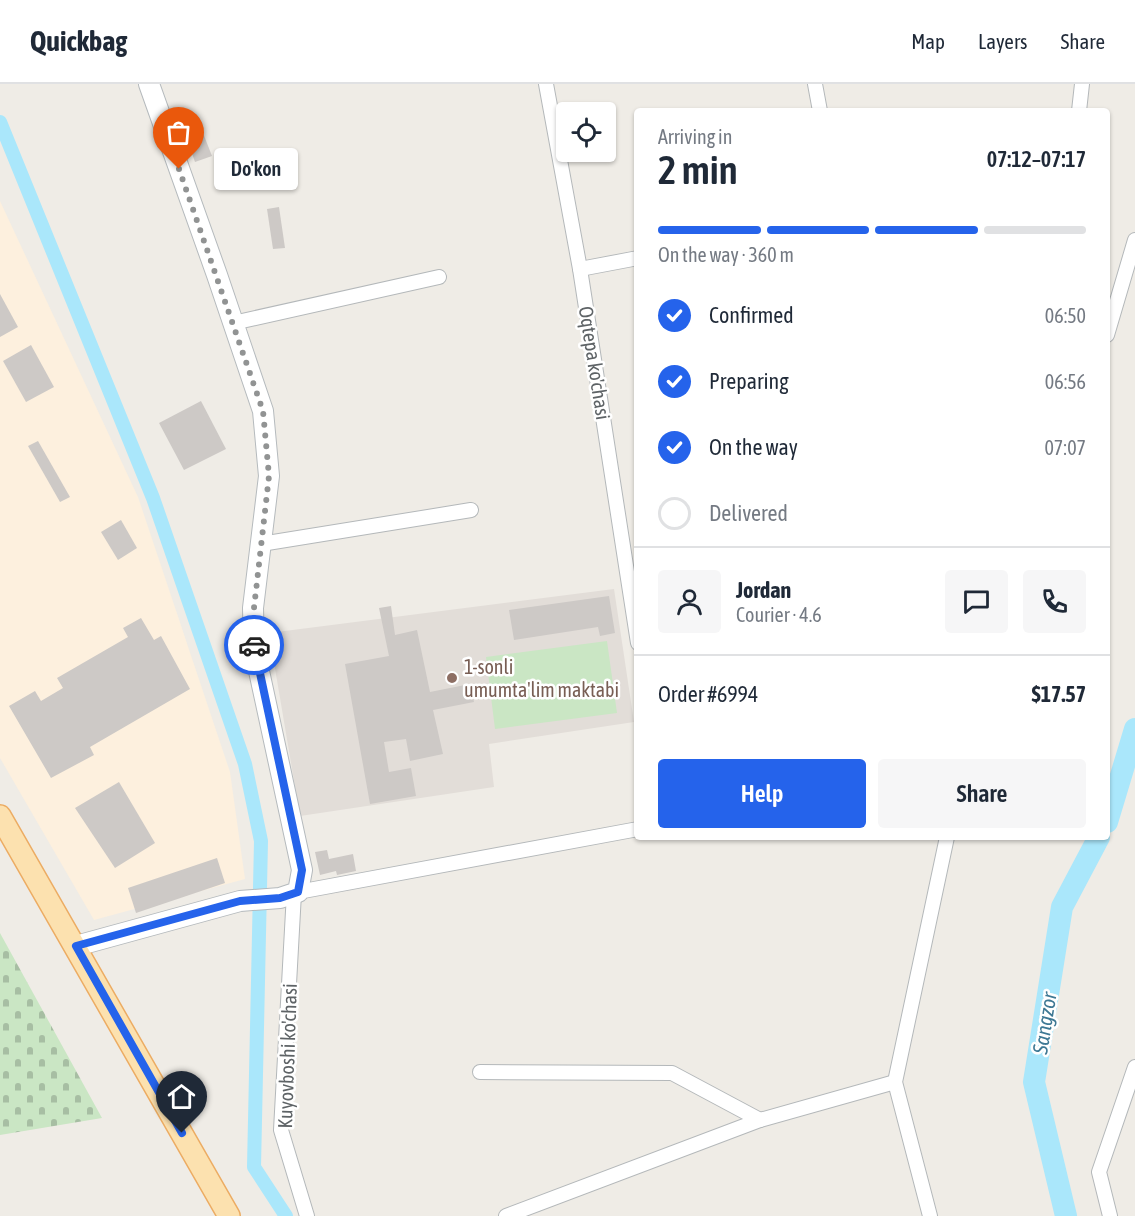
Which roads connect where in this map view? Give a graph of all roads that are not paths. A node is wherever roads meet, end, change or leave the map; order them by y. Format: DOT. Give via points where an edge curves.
graph roads {
  1 [pos="148,84"];
  2 [pos="546,84"];
  3 [pos="815,84"];
  4 [pos="1082,84"];
  5 [pos="819,108"];
  6 [pos="1079,108"];
  7 [pos="1135,240"];
  8 [pos="634,259"];
  9 [pos="580,268"];
  10 [pos="439,277"];
  11 [pos="233,323"];
  12 [pos="1110,325"];
  13 [pos="471,510"];
  14 [pos="261,544"];
  15 [pos="634,617"];
  16 [pos="0,816"];
  17 [pos="634,830"];
  18 [pos="946,840"];
  19 [pos="291,894"];
  20 [pos="76,946"];
  21 [pos="1135,1066"];
  22 [pos="480,1072"];
  23 [pos="895,1082"];
  24 [pos="760,1120"];
  25 [pos="229,1216"];
  26 [pos="307,1216"];
  27 [pos="506,1216"];
  28 [pos="930,1216"];
  29 [pos="1110,1216"];
  1 -- 11 [label="main road, Kuyovboshi ko'chasi"];
  2 -- 9 [label="street, Oqtepa ko'chasi"];
  3 -- 5 [label="street"];
  4 -- 6 [label="street"];
  7 -- 12 [label="street"];
  8 -- 9 [label="street"];
  9 -- 15 [label="street, Oqtepa ko'chasi"];
  10 -- 11 [label="street"];
  11 -- 14 [label="main road, Kuyovboshi ko'chasi" via="263,411 269,476"];
  13 -- 14 [label="street"];
  14 -- 19 [label="main road, Kuyovboshi ko'chasi" via="254,648 302,870"];
  16 -- 20 [label="main road"];
  17 -- 19 [label="street"];
  18 -- 23 [label="street"];
  19 -- 20 [label="main road" via="240,901"];
  19 -- 26 [label="street, Kuyovboshi ko'chasi" via="281,1130"];
  20 -- 25 [label="main road"];
  21 -- 29 [label="street" via="1099,1172"];
  22 -- 24 [label="street" via="672,1073"];
  23 -- 24 [label="street"];
  23 -- 28 [label="street"];
  24 -- 27 [label="street"];
}
